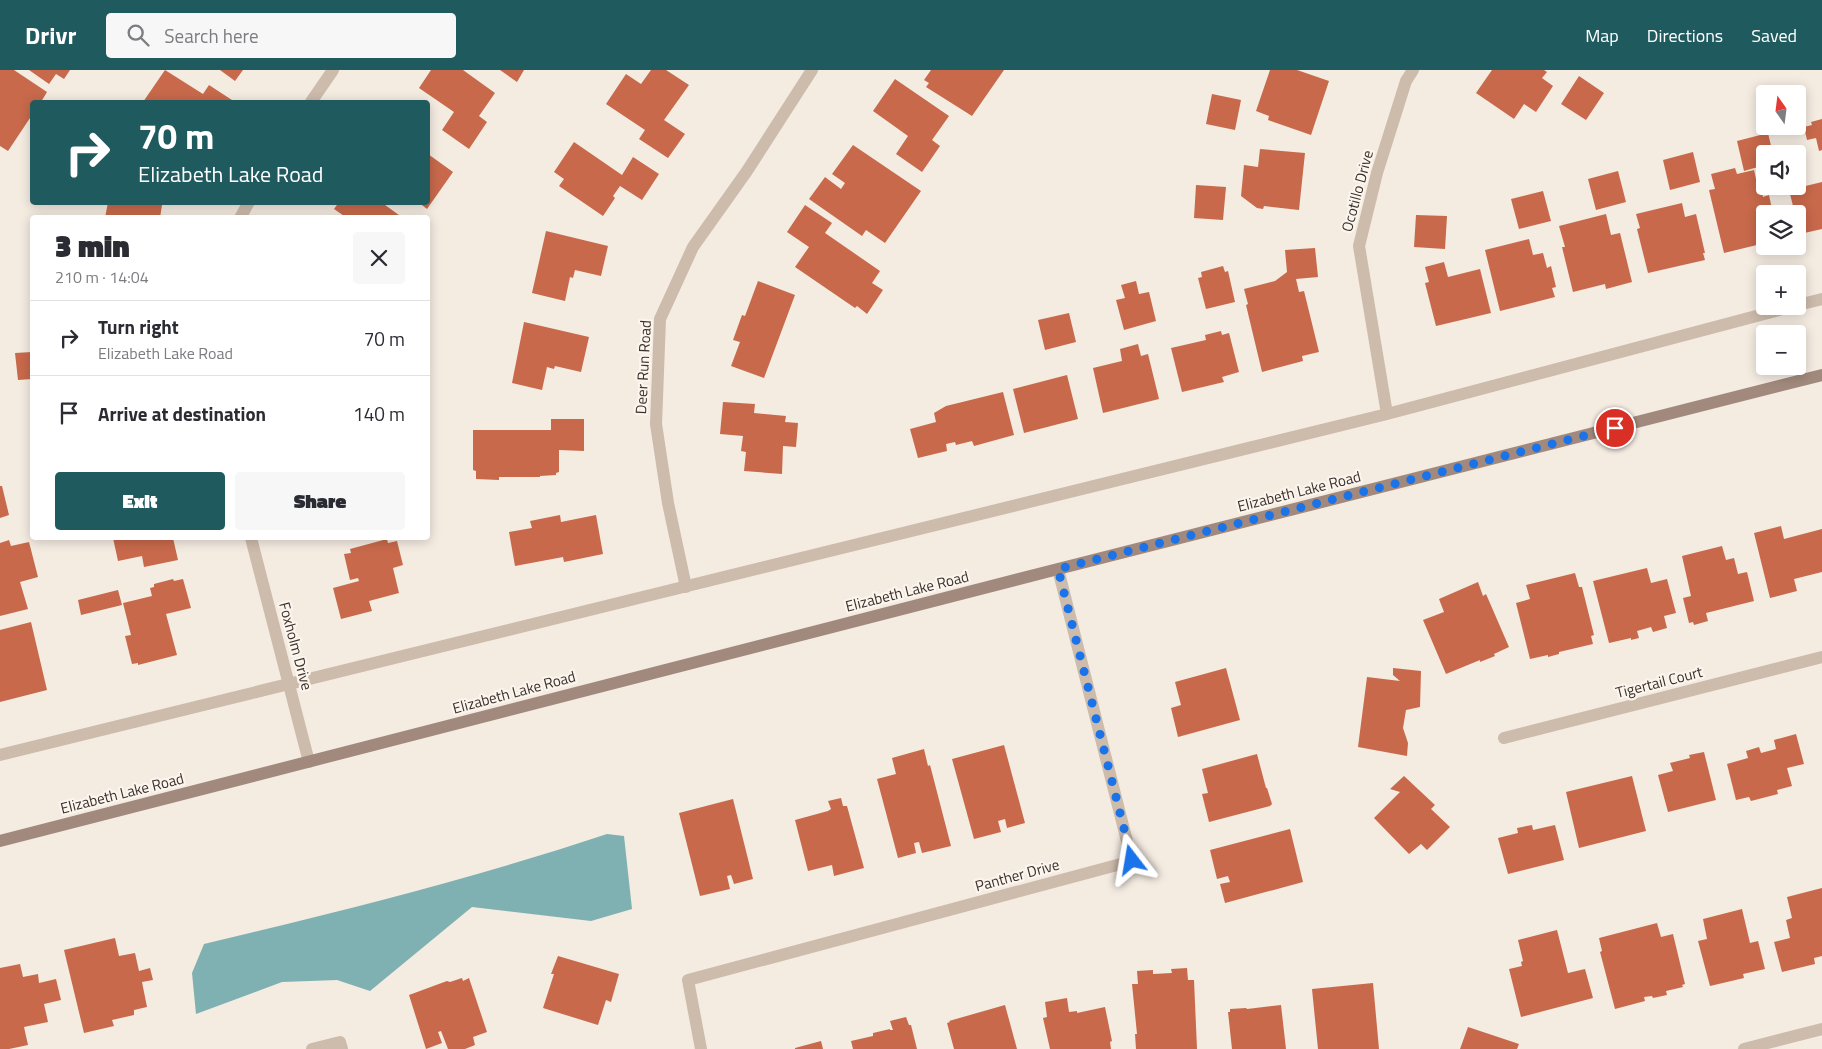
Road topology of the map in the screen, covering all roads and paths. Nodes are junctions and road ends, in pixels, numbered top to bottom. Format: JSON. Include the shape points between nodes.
{"nodes":[{"id":1,"x":333,"y":70,"type":"edge"},
{"id":2,"x":812,"y":70,"type":"edge"},
{"id":3,"x":1413,"y":70,"type":"edge"},
{"id":4,"x":312,"y":100,"type":"edge"},
{"id":5,"x":1822,"y":299,"type":"edge"},
{"id":6,"x":1806,"y":303,"type":"edge"},
{"id":7,"x":1762,"y":315,"type":"edge"},
{"id":8,"x":1822,"y":375,"type":"edge"},
{"id":9,"x":1387,"y":414,"type":"junction"},
{"id":10,"x":252,"y":540,"type":"edge"},
{"id":11,"x":1058,"y":569,"type":"junction"},
{"id":12,"x":686,"y":587,"type":"junction"},
{"id":13,"x":1822,"y":657,"type":"edge"},
{"id":14,"x":289,"y":684,"type":"junction"},
{"id":15,"x":1504,"y":738,"type":"dead end"},
{"id":16,"x":0,"y":755,"type":"edge"},
{"id":17,"x":309,"y":762,"type":"junction"},
{"id":18,"x":0,"y":842,"type":"edge"},
{"id":19,"x":1822,"y":1029,"type":"edge"},
{"id":20,"x":341,"y":1046,"type":"edge"},
{"id":21,"x":312,"y":1049,"type":"edge"},
{"id":22,"x":701,"y":1049,"type":"edge"},
{"id":23,"x":1744,"y":1049,"type":"edge"}],
"edges":[{"from":1,"to":4,"type":"street"},
{"from":2,"to":12,"type":"street","name":"Deer Run Road","via":[[693,247],[660,319],[656,424]]},
{"from":3,"to":9,"type":"street","name":"Ocotillo Drive","via":[[1406,81],[1377,173],[1359,246]]},
{"from":5,"to":6,"type":"street"},
{"from":7,"to":9,"type":"street"},
{"from":8,"to":11,"type":"main road","name":"Elizabeth Lake Road"},
{"from":9,"to":12,"type":"street"},
{"from":10,"to":14,"type":"street","name":"Foxholm Drive"},
{"from":11,"to":17,"type":"main road","name":"Elizabeth Lake Road"},
{"from":11,"to":22,"type":"street","name":"Panther Drive","via":[[1132,860],[688,980]]},
{"from":12,"to":14,"type":"street"},
{"from":13,"to":15,"type":"street","name":"Tigertail Court"},
{"from":14,"to":16,"type":"street"},
{"from":14,"to":17,"type":"street","name":"Foxholm Drive"},
{"from":17,"to":18,"type":"main road","name":"Elizabeth Lake Road"},
{"from":19,"to":23,"type":"street"},
{"from":20,"to":21,"type":"street"}]}
